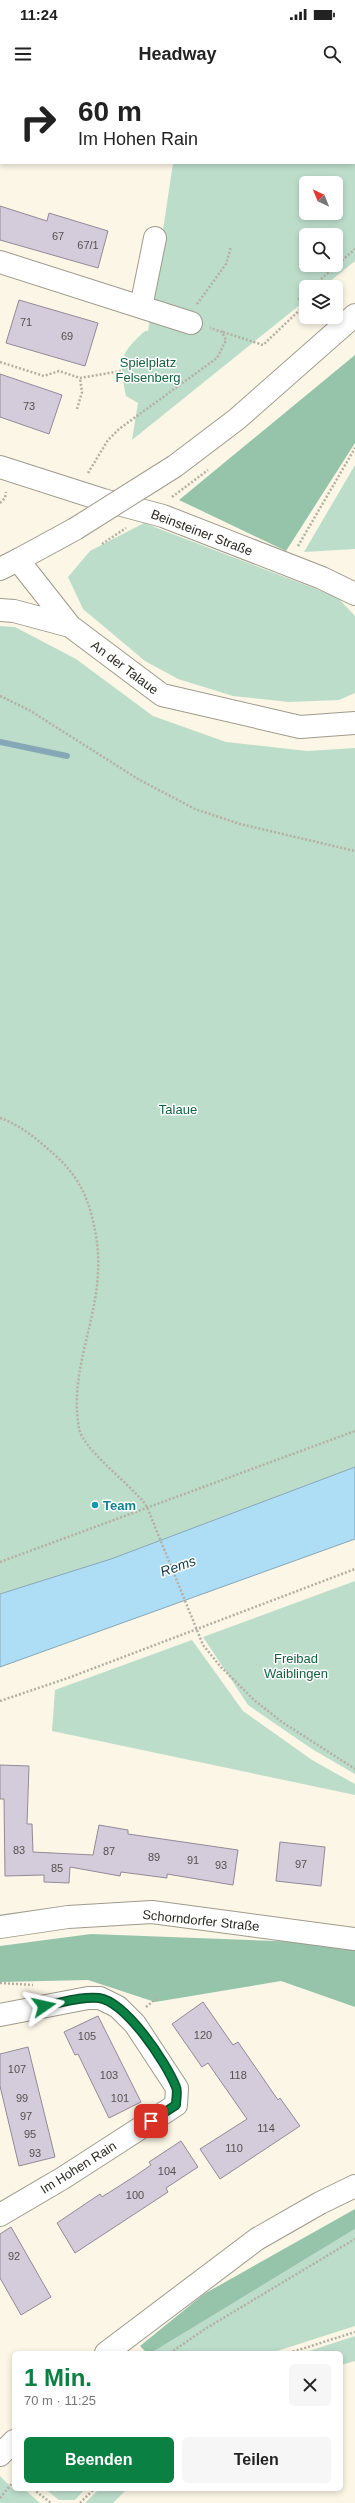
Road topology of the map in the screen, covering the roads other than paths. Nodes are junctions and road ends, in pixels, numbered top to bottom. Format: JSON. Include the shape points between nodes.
{"nodes":[{"id":1,"x":155,"y":238,"type":"dead end"},
{"id":2,"x":0,"y":262,"type":"edge"},
{"id":3,"x":141,"y":307,"type":"junction"},
{"id":4,"x":355,"y":315,"type":"edge"},
{"id":5,"x":192,"y":323,"type":"road end"},
{"id":6,"x":0,"y":467,"type":"edge"},
{"id":7,"x":9,"y":565,"type":"edge"},
{"id":8,"x":355,"y":594,"type":"edge"},
{"id":9,"x":0,"y":610,"type":"edge"},
{"id":10,"x":70,"y":626,"type":"junction"},
{"id":11,"x":355,"y":723,"type":"edge"},
{"id":12,"x":0,"y":1926,"type":"edge"},
{"id":13,"x":355,"y":1939,"type":"edge"},
{"id":14,"x":0,"y":2015,"type":"edge"},
{"id":15,"x":355,"y":2186,"type":"edge"},
{"id":16,"x":0,"y":2215,"type":"edge"},
{"id":17,"x":109,"y":2351,"type":"edge"},
{"id":18,"x":12,"y":2443,"type":"edge"},
{"id":19,"x":0,"y":2455,"type":"edge"}],
"edges":[{"from":1,"to":3,"type":"main road"},
{"from":2,"to":3,"type":"main road"},
{"from":3,"to":5,"type":"main road"},
{"from":4,"to":7,"type":"main road","bridge":true,"via":[[237,419],[175,466],[75,529]]},
{"from":6,"to":8,"type":"main road","name":"Beinsteiner Straße","via":[[103,500],[164,516]]},
{"from":7,"to":10,"type":"main road","name":"An der Talaue"},
{"from":9,"to":10,"type":"main road","via":[[14,611]]},
{"from":10,"to":11,"type":"main road","name":"An der Talaue","via":[[162,696],[300,727]]},
{"from":12,"to":13,"type":"main road","name":"Schorndorfer Straße","via":[[68,1917],[152,1912]]},
{"from":14,"to":16,"type":"main road","name":"Im Hohen Rain","via":[[88,1998],[100,1998],[118,2007],[135,2024],[177,2088],[176,2105],[63,2178]]},
{"from":15,"to":17,"type":"main road","via":[[257,2239]]},
{"from":18,"to":19,"type":"main road"}]}
